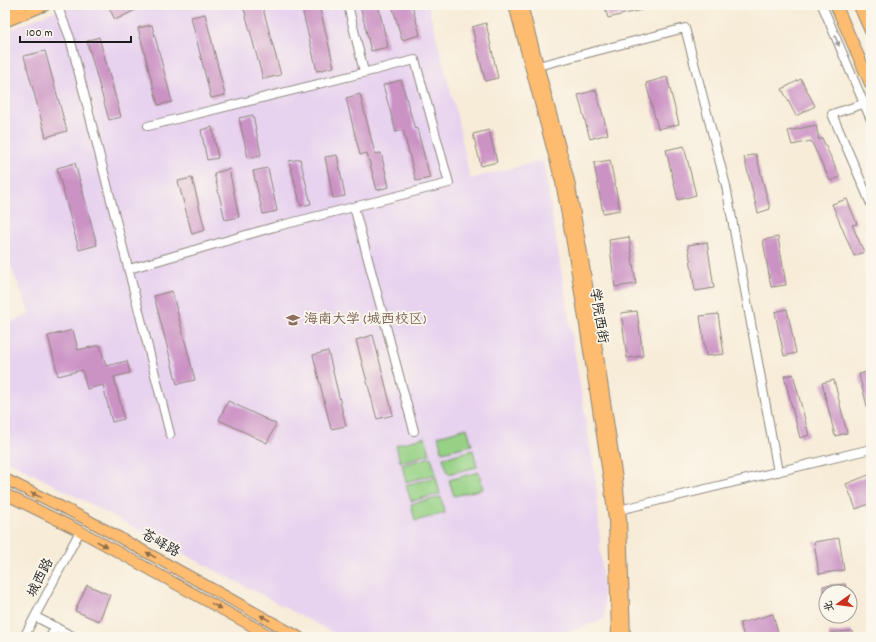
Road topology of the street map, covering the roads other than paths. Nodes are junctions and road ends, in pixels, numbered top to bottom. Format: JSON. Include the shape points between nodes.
{"nodes":[{"id":1,"x":21,"y":5,"type":"edge"},
{"id":2,"x":46,"y":5,"type":"edge"},
{"id":3,"x":57,"y":5,"type":"edge"},
{"id":4,"x":348,"y":5,"type":"edge"},
{"id":5,"x":514,"y":5,"type":"edge"},
{"id":6,"x":522,"y":5,"type":"edge"},
{"id":7,"x":822,"y":5,"type":"edge"},
{"id":8,"x":836,"y":5,"type":"edge"},
{"id":9,"x":859,"y":5,"type":"edge"},
{"id":10,"x":5,"y":12,"type":"edge"},
{"id":11,"x":5,"y":22,"type":"edge"},
{"id":12,"x":871,"y":32,"type":"edge"},
{"id":13,"x":535,"y":67,"type":"junction"},
{"id":14,"x":364,"y":72,"type":"junction"},
{"id":15,"x":871,"y":84,"type":"edge"},
{"id":16,"x":863,"y":104,"type":"junction"},
{"id":17,"x":871,"y":120,"type":"edge"},
{"id":18,"x":148,"y":126,"type":"dead end"},
{"id":19,"x":871,"y":204,"type":"edge"},
{"id":20,"x":354,"y":207,"type":"junction"},
{"id":21,"x":129,"y":269,"type":"junction"},
{"id":22,"x":414,"y":431,"type":"dead end"},
{"id":23,"x":170,"y":434,"type":"dead end"},
{"id":24,"x":871,"y":449,"type":"edge"},
{"id":25,"x":778,"y":472,"type":"junction"},
{"id":26,"x":5,"y":479,"type":"edge"},
{"id":27,"x":5,"y":494,"type":"edge"},
{"id":28,"x":616,"y":511,"type":"junction"},
{"id":29,"x":80,"y":531,"type":"junction"},
{"id":30,"x":36,"y":617,"type":"junction"},
{"id":31,"x":56,"y":627,"type":"junction"},
{"id":32,"x":24,"y":637,"type":"edge"},
{"id":33,"x":50,"y":637,"type":"edge"},
{"id":34,"x":74,"y":637,"type":"edge"},
{"id":35,"x":272,"y":637,"type":"edge"},
{"id":36,"x":299,"y":637,"type":"edge"},
{"id":37,"x":617,"y":637,"type":"edge"},
{"id":38,"x":625,"y":637,"type":"edge"}],
"edges":[{"from":1,"to":10,"type":"main road"},
{"from":2,"to":11,"type":"main road"},
{"from":3,"to":21,"type":"street","via":[[70,38]]},
{"from":4,"to":14,"type":"street"},
{"from":5,"to":13,"type":"main road","name":"学院西街"},
{"from":6,"to":13,"type":"main road","name":"学院西街"},
{"from":7,"to":16,"type":"street","one_way":true},
{"from":8,"to":15,"type":"highway"},
{"from":9,"to":12,"type":"highway"},
{"from":13,"to":25,"type":"street","via":[[685,28],[726,186]]},
{"from":13,"to":28,"type":"main road","name":"学院西街","via":[[569,181],[582,252]]},
{"from":14,"to":18,"type":"street"},
{"from":14,"to":20,"type":"street","via":[[415,60],[449,183]]},
{"from":16,"to":17,"type":"street"},
{"from":16,"to":19,"type":"street","via":[[832,114]]},
{"from":20,"to":21,"type":"street"},
{"from":20,"to":22,"type":"street"},
{"from":21,"to":23,"type":"street"},
{"from":24,"to":25,"type":"street"},
{"from":25,"to":28,"type":"street"},
{"from":36,"to":26,"type":"main road","name":"苍峄路","one_way":true,"via":[[86,519]]},
{"from":27,"to":29,"type":"main road","name":"苍峄路"},
{"from":28,"to":37,"type":"main road","name":"学院西街"},
{"from":28,"to":38,"type":"main road","name":"学院西街"},
{"from":29,"to":30,"type":"street","name":"城西路"},
{"from":29,"to":35,"type":"main road","name":"苍峄路","one_way":true},
{"from":30,"to":31,"type":"street"},
{"from":30,"to":32,"type":"street","name":"城西路"},
{"from":31,"to":33,"type":"street"},
{"from":31,"to":34,"type":"street"}]}
